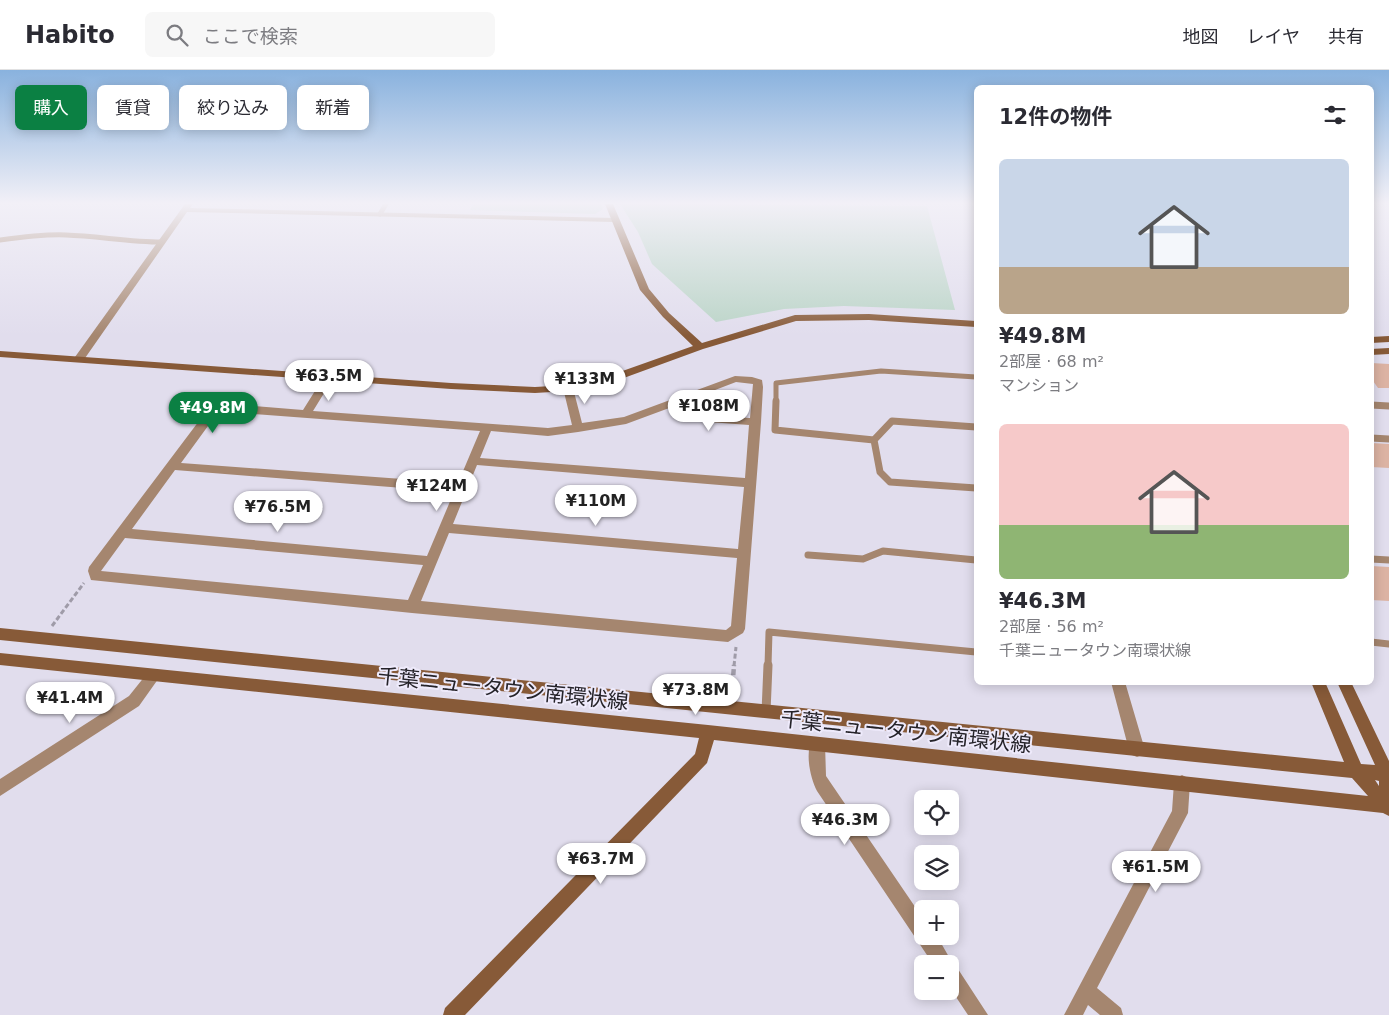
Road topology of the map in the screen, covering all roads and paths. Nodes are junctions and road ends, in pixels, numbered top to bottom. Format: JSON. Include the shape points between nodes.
{"nodes":[{"id":1,"x":158,"y":248,"type":"edge"},
{"id":2,"x":627,"y":248,"type":"edge"},
{"id":3,"x":974,"y":324,"type":"edge"},
{"id":4,"x":1389,"y":339,"type":"edge"},
{"id":5,"x":1374,"y":340,"type":"edge"},
{"id":6,"x":700,"y":347,"type":"junction"},
{"id":7,"x":1389,"y":351,"type":"edge"},
{"id":8,"x":1374,"y":352,"type":"edge"},
{"id":9,"x":0,"y":354,"type":"edge"},
{"id":10,"x":79,"y":359,"type":"junction"},
{"id":11,"x":974,"y":377,"type":"edge"},
{"id":12,"x":329,"y":378,"type":"junction"},
{"id":13,"x":568,"y":388,"type":"junction"},
{"id":14,"x":682,"y":399,"type":"junction"},
{"id":15,"x":1374,"y":405,"type":"edge"},
{"id":16,"x":1389,"y":406,"type":"edge"},
{"id":17,"x":306,"y":414,"type":"junction"},
{"id":18,"x":756,"y":422,"type":"junction"},
{"id":19,"x":974,"y":427,"type":"edge"},
{"id":20,"x":487,"y":428,"type":"junction"},
{"id":21,"x":578,"y":428,"type":"junction"},
{"id":22,"x":1374,"y":438,"type":"edge"},
{"id":23,"x":1389,"y":439,"type":"edge"},
{"id":24,"x":874,"y":440,"type":"junction"},
{"id":25,"x":473,"y":461,"type":"junction"},
{"id":26,"x":172,"y":466,"type":"junction"},
{"id":27,"x":750,"y":483,"type":"junction"},
{"id":28,"x":462,"y":488,"type":"junction"},
{"id":29,"x":974,"y":488,"type":"edge"},
{"id":30,"x":445,"y":528,"type":"junction"},
{"id":31,"x":122,"y":533,"type":"junction"},
{"id":32,"x":744,"y":554,"type":"junction"},
{"id":33,"x":808,"y":555,"type":"dead end"},
{"id":34,"x":1374,"y":559,"type":"edge"},
{"id":35,"x":974,"y":560,"type":"edge"},
{"id":36,"x":1389,"y":560,"type":"edge"},
{"id":37,"x":431,"y":561,"type":"junction"},
{"id":38,"x":94,"y":571,"type":"junction"},
{"id":39,"x":412,"y":607,"type":"junction"},
{"id":40,"x":738,"y":629,"type":"junction"},
{"id":41,"x":0,"y":634,"type":"edge"},
{"id":42,"x":42,"y":638,"type":"junction"},
{"id":43,"x":1374,"y":642,"type":"edge"},
{"id":44,"x":1389,"y":644,"type":"edge"},
{"id":45,"x":974,"y":652,"type":"edge"},
{"id":46,"x":0,"y":659,"type":"edge"},
{"id":47,"x":154,"y":675,"type":"junction"},
{"id":48,"x":1119,"y":685,"type":"edge"},
{"id":49,"x":1319,"y":685,"type":"edge"},
{"id":50,"x":1345,"y":685,"type":"edge"},
{"id":51,"x":730,"y":709,"type":"junction"},
{"id":52,"x":766,"y":712,"type":"junction"},
{"id":53,"x":708,"y":732,"type":"junction"},
{"id":54,"x":817,"y":744,"type":"junction"},
{"id":55,"x":1137,"y":750,"type":"junction"},
{"id":56,"x":1356,"y":771,"type":"junction"},
{"id":57,"x":1388,"y":774,"type":"edge"},
{"id":58,"x":1182,"y":783,"type":"junction"},
{"id":59,"x":0,"y":788,"type":"edge"},
{"id":60,"x":1389,"y":807,"type":"edge"},
{"id":61,"x":914,"y":920,"type":"edge"},
{"id":62,"x":959,"y":985,"type":"edge"},
{"id":63,"x":1086,"y":991,"type":"junction"},
{"id":64,"x":452,"y":1015,"type":"edge"},
{"id":65,"x":979,"y":1015,"type":"edge"},
{"id":66,"x":1073,"y":1015,"type":"edge"},
{"id":67,"x":1114,"y":1015,"type":"edge"}],
"edges":[{"from":1,"to":10,"type":"street"},
{"from":2,"to":6,"type":"main road","via":[[645,290]]},
{"from":3,"to":6,"type":"main road","via":[[860,317],[795,318]]},
{"from":4,"to":5,"type":"main road"},
{"from":6,"to":13,"type":"main road","via":[[618,377]]},
{"from":7,"to":8,"type":"main road"},
{"from":9,"to":10,"type":"main road"},
{"from":10,"to":12,"type":"main road"},
{"from":11,"to":24,"type":"lane","via":[[881,371],[776,383],[775,430]]},
{"from":12,"to":13,"type":"main road","via":[[494,389]]},
{"from":12,"to":17,"type":"street"},
{"from":13,"to":21,"type":"street"},
{"from":14,"to":18,"type":"street","via":[[699,418]]},
{"from":14,"to":18,"type":"street","via":[[734,379],[752,380],[758,382]]},
{"from":14,"to":21,"type":"street","via":[[626,420]]},
{"from":15,"to":16,"type":"lane"},
{"from":17,"to":20,"type":"street"},
{"from":17,"to":26,"type":"street","via":[[228,408],[212,412]]},
{"from":18,"to":27,"type":"street"},
{"from":19,"to":24,"type":"lane","via":[[892,421]]},
{"from":20,"to":21,"type":"street","via":[[548,432]]},
{"from":20,"to":25,"type":"street"},
{"from":22,"to":23,"type":"lane"},
{"from":24,"to":29,"type":"lane","via":[[880,472],[890,482]]},
{"from":25,"to":27,"type":"street"},
{"from":25,"to":28,"type":"street"},
{"from":26,"to":28,"type":"street"},
{"from":26,"to":31,"type":"street"},
{"from":27,"to":32,"type":"street"},
{"from":28,"to":30,"type":"street"},
{"from":30,"to":32,"type":"street"},
{"from":30,"to":37,"type":"street"},
{"from":31,"to":37,"type":"street"},
{"from":31,"to":38,"type":"street"},
{"from":32,"to":40,"type":"street"},
{"from":33,"to":35,"type":"lane","via":[[862,559],[883,551]]},
{"from":34,"to":36,"type":"lane"},
{"from":37,"to":39,"type":"street"},
{"from":38,"to":39,"type":"street","via":[[96,576]]},
{"from":38,"to":42,"type":"path"},
{"from":39,"to":40,"type":"street","via":[[728,636]]},
{"from":40,"to":51,"type":"path"},
{"from":41,"to":42,"type":"main road","name":"千葉ニュータウン南環状線"},
{"from":42,"to":51,"type":"main road","name":"千葉ニュータウン南環状線"},
{"from":43,"to":44,"type":"lane"},
{"from":45,"to":52,"type":"lane","via":[[769,632]]},
{"from":46,"to":47,"type":"main road","name":"千葉ニュータウン南環状線"},
{"from":47,"to":53,"type":"main road","name":"千葉ニュータウン南環状線"},
{"from":47,"to":59,"type":"street","via":[[134,701]]},
{"from":48,"to":55,"type":"street"},
{"from":49,"to":56,"type":"main road"},
{"from":50,"to":57,"type":"main road"},
{"from":51,"to":52,"type":"main road","name":"千葉ニュータウン南環状線"},
{"from":52,"to":55,"type":"main road","name":"千葉ニュータウン南環状線"},
{"from":53,"to":54,"type":"main road","name":"千葉ニュータウン南環状線"},
{"from":53,"to":64,"type":"main road","via":[[702,758]]},
{"from":54,"to":58,"type":"main road","name":"千葉ニュータウン南環状線"},
{"from":54,"to":61,"type":"street","via":[[818,777]]},
{"from":55,"to":56,"type":"main road","name":"千葉ニュータウン南環状線"},
{"from":56,"to":57,"type":"main road","name":"千葉ニュータウン南環状線"},
{"from":56,"to":60,"type":"main road"},
{"from":57,"to":60,"type":"main road"},
{"from":58,"to":60,"type":"main road","name":"千葉ニュータウン南環状線"},
{"from":58,"to":63,"type":"street","via":[[1180,813]]},
{"from":62,"to":65,"type":"street"},
{"from":63,"to":66,"type":"street"},
{"from":63,"to":67,"type":"street"}]}
